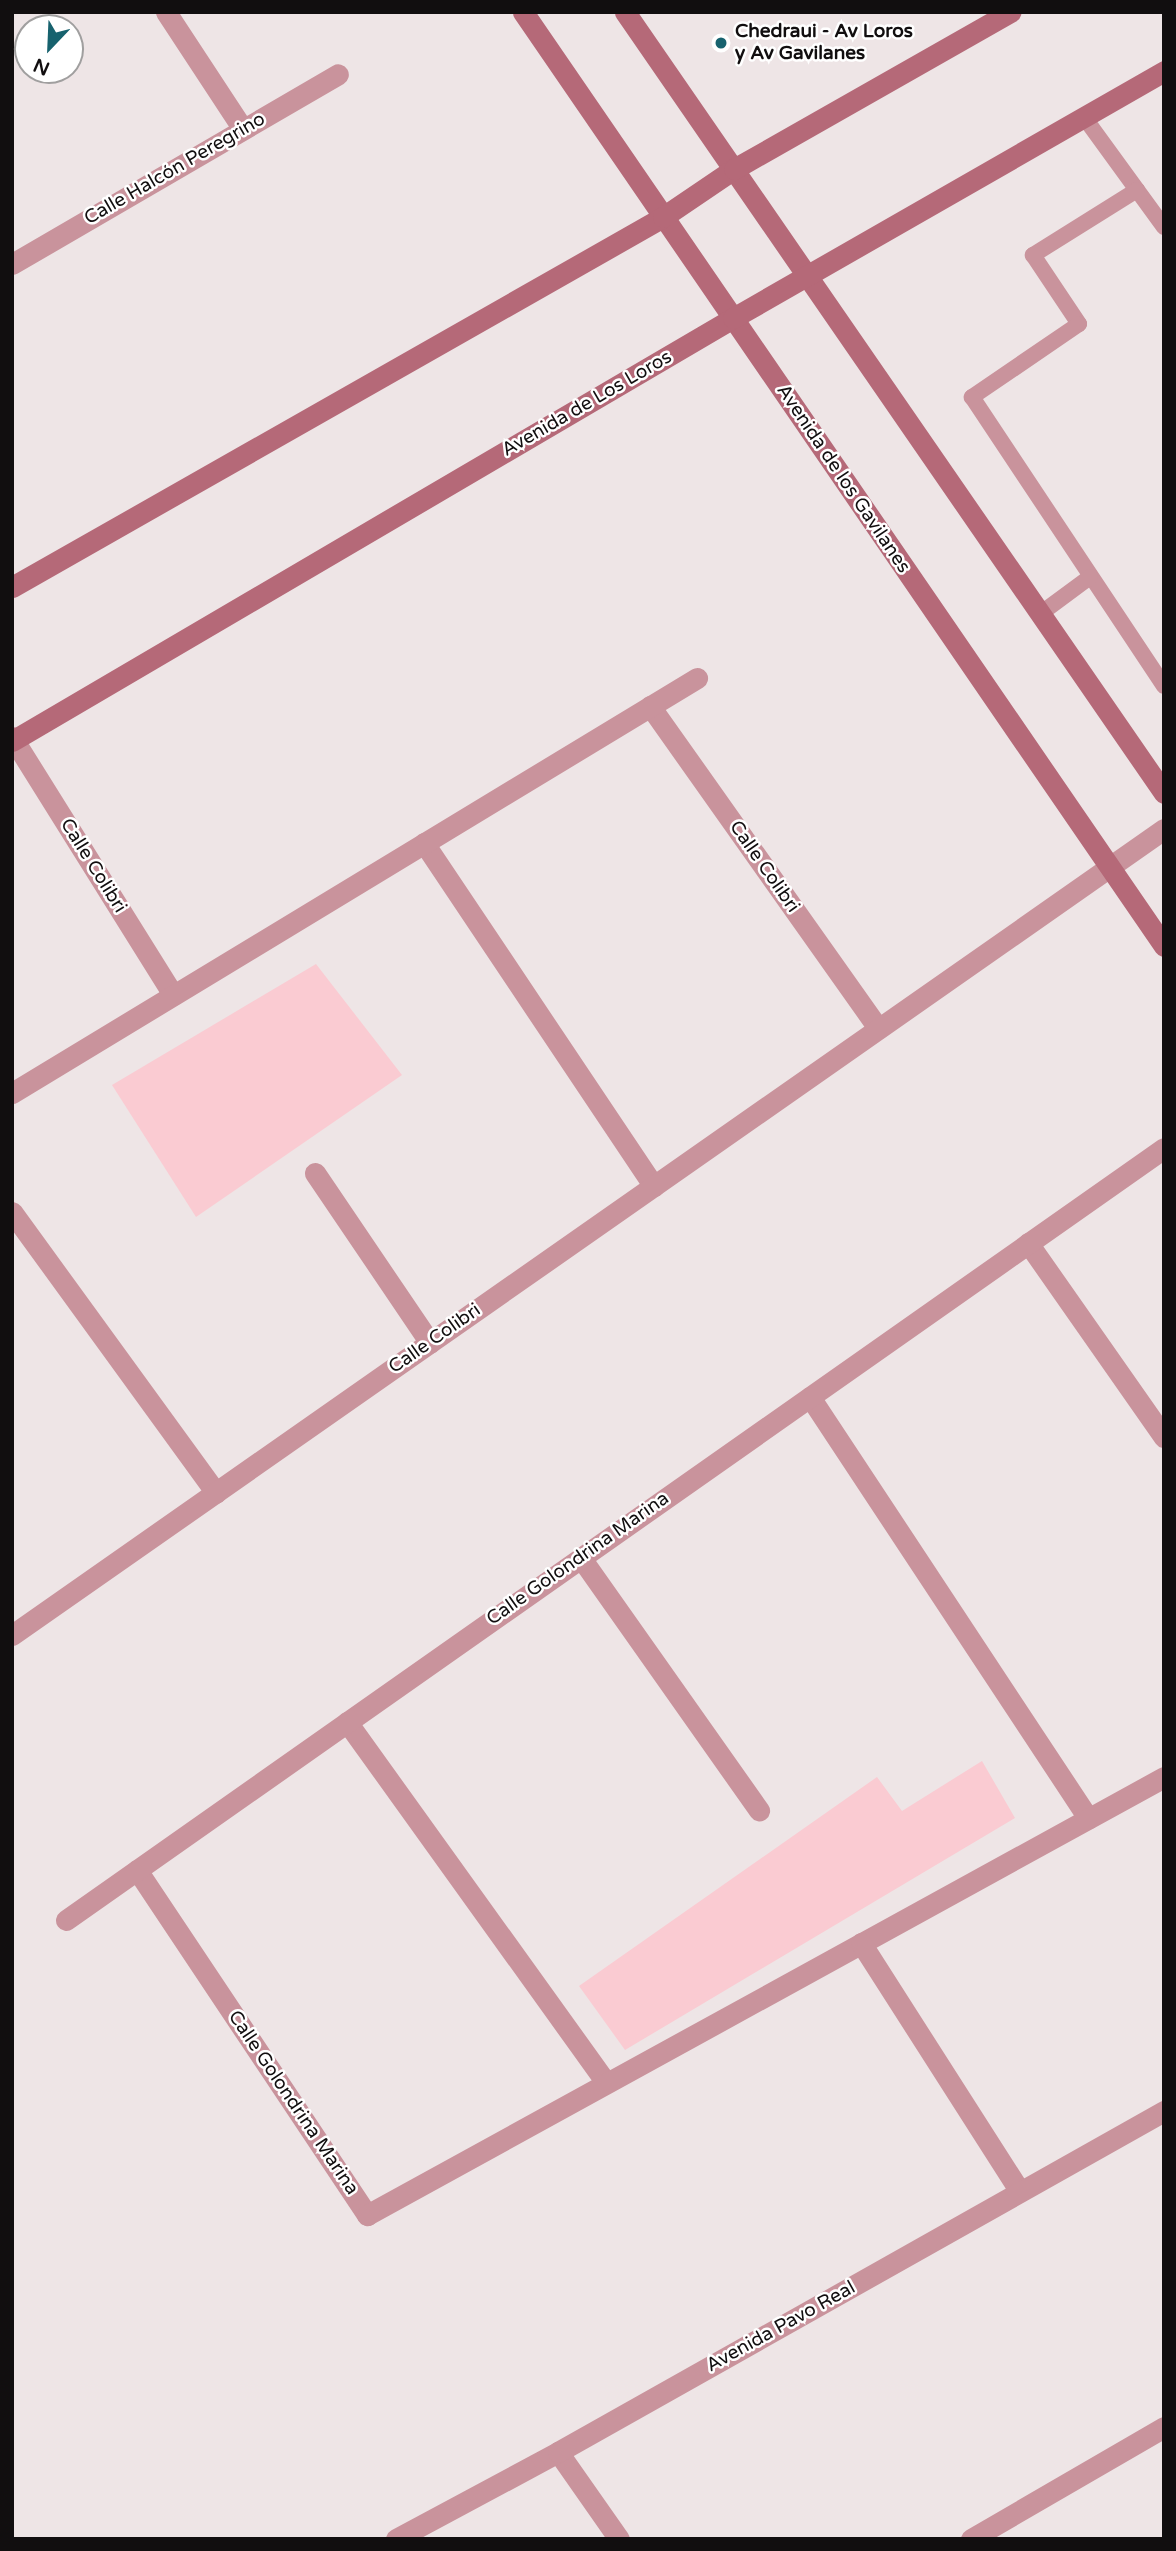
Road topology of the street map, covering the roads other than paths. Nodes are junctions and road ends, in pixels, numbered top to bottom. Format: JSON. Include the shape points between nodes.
{"nodes":[{"id":1,"x":166,"y":12,"type":"edge"},
{"id":2,"x":523,"y":12,"type":"edge"},
{"id":3,"x":625,"y":12,"type":"edge"},
{"id":4,"x":1010,"y":12,"type":"edge"},
{"id":5,"x":1164,"y":71,"type":"edge"},
{"id":6,"x":338,"y":74,"type":"dead end"},
{"id":7,"x":1084,"y":117,"type":"junction"},
{"id":8,"x":243,"y":129,"type":"junction"},
{"id":9,"x":734,"y":169,"type":"junction"},
{"id":10,"x":1136,"y":190,"type":"junction"},
{"id":11,"x":663,"y":217,"type":"junction"},
{"id":12,"x":1164,"y":227,"type":"edge"},
{"id":13,"x":12,"y":264,"type":"edge"},
{"id":14,"x":807,"y":276,"type":"junction"},
{"id":15,"x":733,"y":318,"type":"junction"},
{"id":16,"x":1090,"y":577,"type":"junction"},
{"id":17,"x":12,"y":587,"type":"edge"},
{"id":18,"x":1040,"y":614,"type":"junction"},
{"id":19,"x":697,"y":678,"type":"dead end"},
{"id":20,"x":1164,"y":686,"type":"edge"},
{"id":21,"x":650,"y":706,"type":"junction"},
{"id":22,"x":13,"y":739,"type":"edge"},
{"id":23,"x":1164,"y":793,"type":"edge"},
{"id":24,"x":1164,"y":829,"type":"edge"},
{"id":25,"x":424,"y":843,"type":"junction"},
{"id":26,"x":1110,"y":867,"type":"junction"},
{"id":27,"x":1164,"y":946,"type":"edge"},
{"id":28,"x":173,"y":995,"type":"junction"},
{"id":29,"x":878,"y":1028,"type":"junction"},
{"id":30,"x":12,"y":1093,"type":"edge"},
{"id":31,"x":1164,"y":1148,"type":"edge"},
{"id":32,"x":315,"y":1173,"type":"dead end"},
{"id":33,"x":654,"y":1186,"type":"junction"},
{"id":34,"x":12,"y":1212,"type":"edge"},
{"id":35,"x":1028,"y":1242,"type":"junction"},
{"id":36,"x":430,"y":1343,"type":"junction"},
{"id":37,"x":810,"y":1397,"type":"junction"},
{"id":38,"x":1164,"y":1437,"type":"edge"},
{"id":39,"x":216,"y":1493,"type":"junction"},
{"id":40,"x":581,"y":1558,"type":"junction"},
{"id":41,"x":12,"y":1635,"type":"edge"},
{"id":42,"x":347,"y":1722,"type":"junction"},
{"id":43,"x":1164,"y":1777,"type":"edge"},
{"id":44,"x":759,"y":1810,"type":"dead end"},
{"id":45,"x":1088,"y":1818,"type":"junction"},
{"id":46,"x":137,"y":1870,"type":"junction"},
{"id":47,"x":66,"y":1920,"type":"dead end"},
{"id":48,"x":861,"y":1943,"type":"junction"},
{"id":49,"x":606,"y":2083,"type":"junction"},
{"id":50,"x":1164,"y":2111,"type":"edge"},
{"id":51,"x":1020,"y":2192,"type":"junction"},
{"id":52,"x":1164,"y":2427,"type":"edge"},
{"id":53,"x":558,"y":2452,"type":"junction"},
{"id":54,"x":404,"y":2537,"type":"edge"},
{"id":55,"x":619,"y":2539,"type":"edge"},
{"id":56,"x":971,"y":2539,"type":"edge"}],
"edges":[{"from":1,"to":8,"type":"street"},
{"from":2,"to":11,"type":"main road","name":"Avenida de los Gavilanes"},
{"from":3,"to":9,"type":"main road"},
{"from":4,"to":9,"type":"main road"},
{"from":5,"to":7,"type":"main road","name":"Avenida de Los Loros"},
{"from":6,"to":8,"type":"street","name":"Calle Halcón Peregrino"},
{"from":7,"to":10,"type":"lane"},
{"from":7,"to":14,"type":"main road","name":"Avenida de Los Loros"},
{"from":8,"to":13,"type":"street","name":"Calle Halcón Peregrino"},
{"from":9,"to":11,"type":"main road"},
{"from":9,"to":14,"type":"main road"},
{"from":10,"to":12,"type":"lane"},
{"from":10,"to":16,"type":"lane","via":[[1033,255],[1079,324],[972,397]]},
{"from":11,"to":15,"type":"main road","name":"Avenida de los Gavilanes"},
{"from":11,"to":17,"type":"main road"},
{"from":14,"to":15,"type":"main road","name":"Avenida de Los Loros"},
{"from":14,"to":18,"type":"main road"},
{"from":15,"to":22,"type":"main road","name":"Avenida de Los Loros"},
{"from":15,"to":26,"type":"main road","name":"Avenida de los Gavilanes"},
{"from":16,"to":18,"type":"lane"},
{"from":16,"to":20,"type":"lane"},
{"from":18,"to":23,"type":"main road"},
{"from":19,"to":21,"type":"street"},
{"from":21,"to":25,"type":"street"},
{"from":21,"to":29,"type":"street","name":"Calle Colibri"},
{"from":22,"to":28,"type":"street","name":"Calle Colibri"},
{"from":24,"to":26,"type":"street","name":"Calle Colibri"},
{"from":25,"to":28,"type":"street"},
{"from":25,"to":33,"type":"street"},
{"from":26,"to":27,"type":"main road","name":"Avenida de los Gavilanes"},
{"from":26,"to":29,"type":"street","name":"Calle Colibri"},
{"from":28,"to":30,"type":"street"},
{"from":29,"to":33,"type":"street","name":"Calle Colibri"},
{"from":31,"to":35,"type":"street","name":"Calle Golondrina Marina"},
{"from":32,"to":36,"type":"street"},
{"from":33,"to":36,"type":"street","name":"Calle Colibri"},
{"from":34,"to":39,"type":"street"},
{"from":35,"to":37,"type":"street","name":"Calle Golondrina Marina"},
{"from":35,"to":38,"type":"street"},
{"from":36,"to":39,"type":"street","name":"Calle Colibri"},
{"from":37,"to":40,"type":"street","name":"Calle Golondrina Marina"},
{"from":37,"to":45,"type":"street"},
{"from":39,"to":41,"type":"street","name":"Calle Colibri"},
{"from":40,"to":42,"type":"street","name":"Calle Golondrina Marina"},
{"from":40,"to":44,"type":"street"},
{"from":42,"to":46,"type":"street","name":"Calle Golondrina Marina"},
{"from":42,"to":49,"type":"street"},
{"from":43,"to":45,"type":"street","name":"Calle Golondrina Marina"},
{"from":45,"to":48,"type":"street","name":"Calle Golondrina Marina"},
{"from":46,"to":47,"type":"street","name":"Calle Golondrina Marina"},
{"from":46,"to":49,"type":"street","name":"Calle Golondrina Marina","via":[[367,2215]]},
{"from":48,"to":49,"type":"street","name":"Calle Golondrina Marina"},
{"from":48,"to":51,"type":"street"},
{"from":50,"to":51,"type":"street","name":"Avenida Pavo Real"},
{"from":51,"to":53,"type":"street","name":"Avenida Pavo Real"},
{"from":52,"to":56,"type":"street"},
{"from":53,"to":54,"type":"street","name":"Avenida Pavo Real"},
{"from":53,"to":55,"type":"street"}]}
